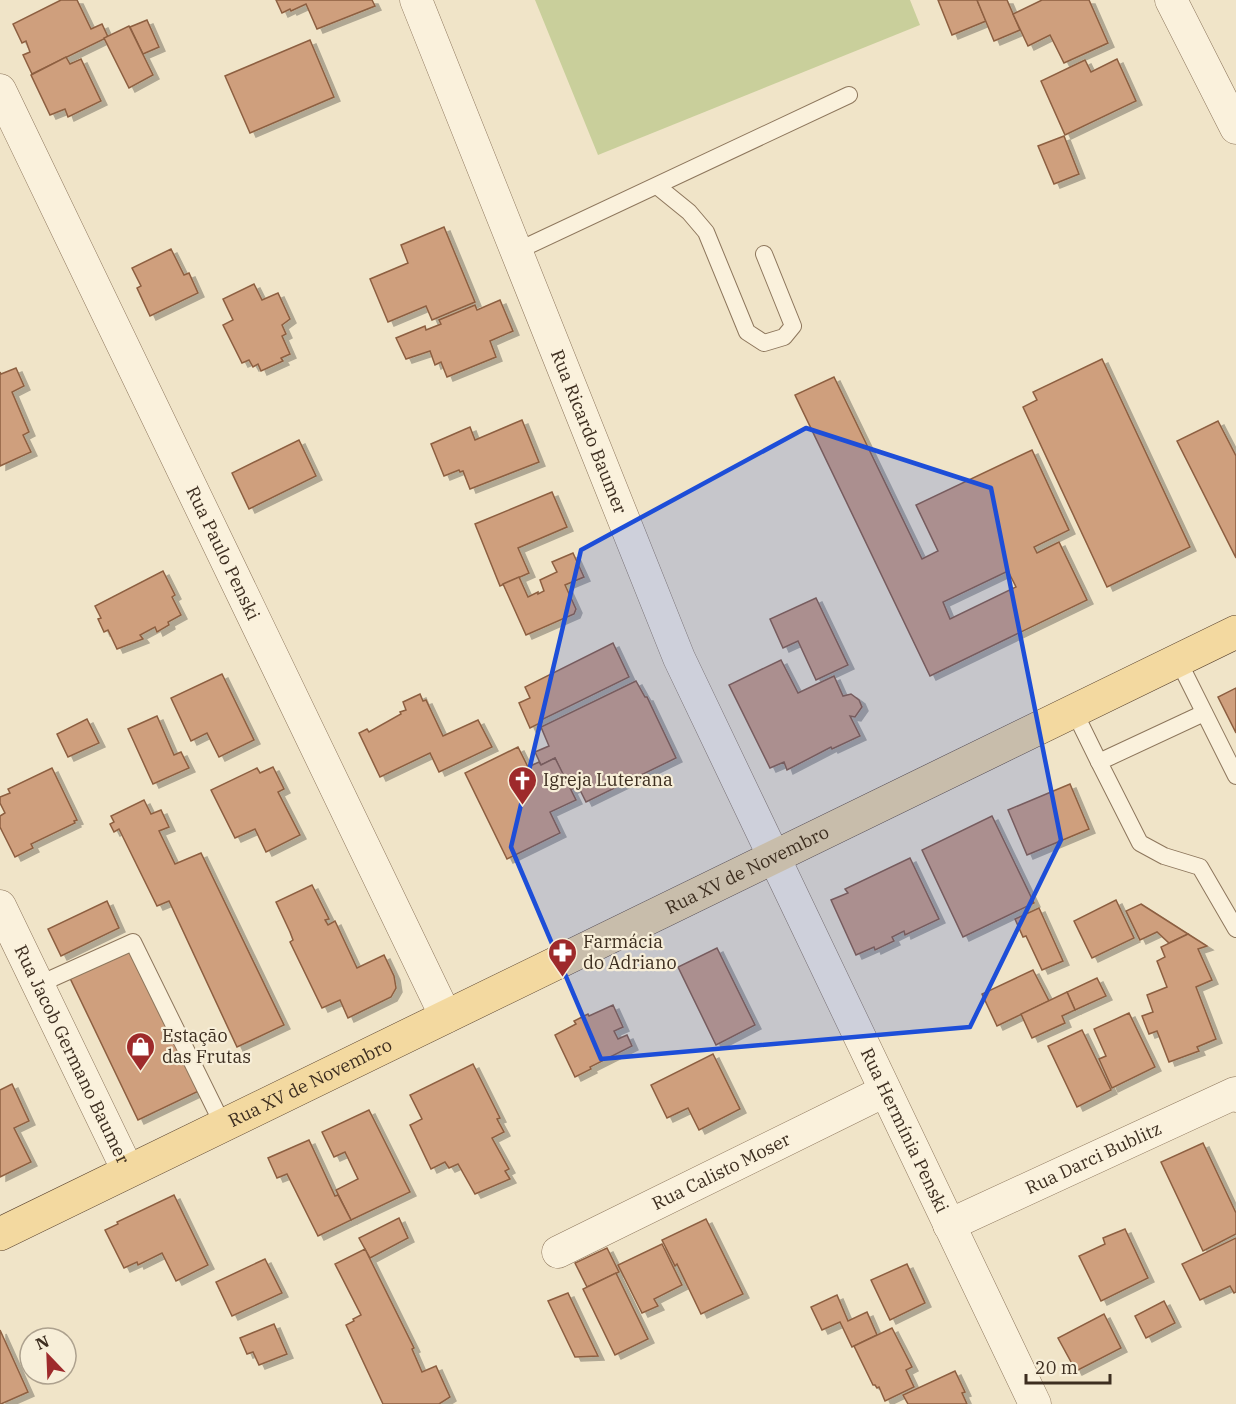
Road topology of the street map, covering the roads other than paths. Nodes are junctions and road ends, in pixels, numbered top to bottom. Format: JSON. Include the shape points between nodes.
{"nodes":[{"id":1,"x":416,"y":0,"type":"edge"},
{"id":2,"x":1171,"y":0,"type":"edge"},
{"id":3,"x":0,"y":90,"type":"edge"},
{"id":4,"x":849,"y":95,"type":"dead end"},
{"id":5,"x":1236,"y":128,"type":"edge"},
{"id":6,"x":657,"y":186,"type":"junction"},
{"id":7,"x":517,"y":251,"type":"junction"},
{"id":8,"x":764,"y":254,"type":"dead end"},
{"id":9,"x":1236,"y":632,"type":"edge"},
{"id":10,"x":1178,"y":660,"type":"junction"},
{"id":11,"x":1074,"y":711,"type":"junction"},
{"id":12,"x":1204,"y":713,"type":"junction"},
{"id":13,"x":1099,"y":762,"type":"junction"},
{"id":14,"x":1236,"y":776,"type":"edge"},
{"id":15,"x":773,"y":857,"type":"junction"},
{"id":16,"x":0,"y":906,"type":"edge"},
{"id":17,"x":1236,"y":929,"type":"edge"},
{"id":18,"x":40,"y":989,"type":"junction"},
{"id":19,"x":446,"y":1017,"type":"junction"},
{"id":20,"x":885,"y":1091,"type":"junction"},
{"id":21,"x":1236,"y":1092,"type":"edge"},
{"id":22,"x":224,"y":1125,"type":"junction"},
{"id":23,"x":128,"y":1171,"type":"junction"},
{"id":24,"x":949,"y":1225,"type":"junction"},
{"id":25,"x":0,"y":1234,"type":"edge"},
{"id":26,"x":558,"y":1252,"type":"dead end"},
{"id":27,"x":1035,"y":1404,"type":"edge"}],
"edges":[{"from":1,"to":7,"type":"street","name":"Rua Ricardo Baumer"},
{"from":2,"to":5,"type":"street"},
{"from":3,"to":19,"type":"street","name":"Rua Paulo Penski"},
{"from":4,"to":6,"type":"lane"},
{"from":6,"to":7,"type":"lane"},
{"from":6,"to":8,"type":"lane","via":[[706,232],[747,332],[764,343],[784,337],[793,326]]},
{"from":7,"to":15,"type":"street","name":"Rua Ricardo Baumer","via":[[679,658]]},
{"from":9,"to":10,"type":"main road","name":"Rua XV de Novembro"},
{"from":10,"to":11,"type":"main road","name":"Rua XV de Novembro"},
{"from":10,"to":12,"type":"lane"},
{"from":11,"to":13,"type":"lane"},
{"from":11,"to":15,"type":"main road","name":"Rua XV de Novembro"},
{"from":12,"to":13,"type":"lane"},
{"from":12,"to":14,"type":"lane"},
{"from":13,"to":17,"type":"lane","via":[[1140,843],[1164,856],[1200,867]]},
{"from":15,"to":19,"type":"main road","name":"Rua XV de Novembro"},
{"from":15,"to":20,"type":"street","name":"Rua Hermínia Penski"},
{"from":16,"to":18,"type":"street","name":"Rua Jacob Germano Baumer"},
{"from":18,"to":22,"type":"lane","via":[[53,978],[134,942]]},
{"from":18,"to":23,"type":"street","name":"Rua Jacob Germano Baumer"},
{"from":19,"to":22,"type":"main road","name":"Rua XV de Novembro"},
{"from":20,"to":24,"type":"street","name":"Rua Hermínia Penski"},
{"from":20,"to":26,"type":"street","name":"Rua Calisto Moser"},
{"from":21,"to":24,"type":"street","name":"Rua Darci Bublitz"},
{"from":22,"to":23,"type":"main road","name":"Rua XV de Novembro"},
{"from":23,"to":25,"type":"main road","name":"Rua XV de Novembro"},
{"from":24,"to":27,"type":"street","name":"Rua Hermínia Penski"}]}
